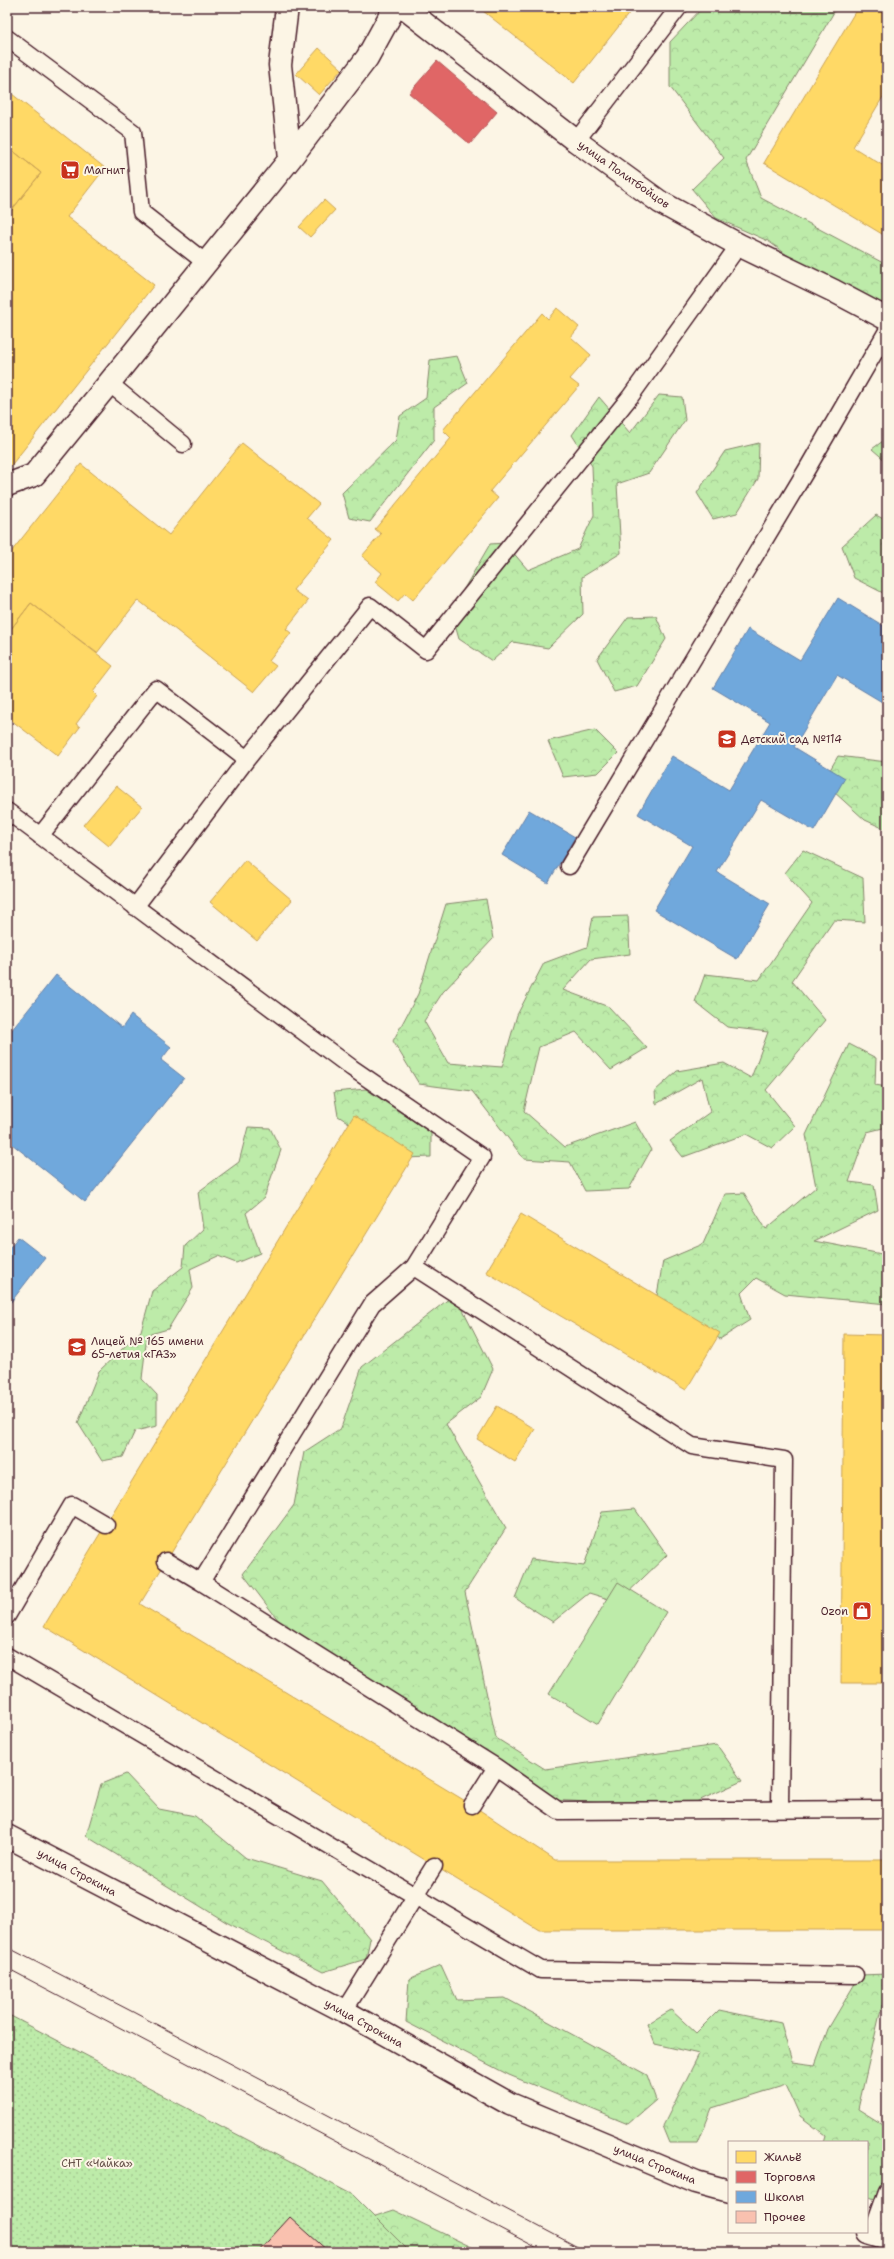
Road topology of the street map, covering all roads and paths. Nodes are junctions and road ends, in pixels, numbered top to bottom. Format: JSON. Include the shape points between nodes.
{"nodes":[{"id":1,"x":287,"y":7,"type":"edge"},
{"id":2,"x":395,"y":7,"type":"edge"},
{"id":3,"x":403,"y":7,"type":"edge"},
{"id":4,"x":679,"y":7,"type":"edge"},
{"id":5,"x":7,"y":38,"type":"edge"},
{"id":6,"x":576,"y":141,"type":"junction"},
{"id":7,"x":290,"y":159,"type":"junction"},
{"id":8,"x":739,"y":245,"type":"junction"},
{"id":9,"x":206,"y":263,"type":"junction"},
{"id":10,"x":887,"y":319,"type":"edge"},
{"id":11,"x":887,"y":331,"type":"edge"},
{"id":12,"x":109,"y":382,"type":"junction"},
{"id":13,"x":183,"y":444,"type":"dead end"},
{"id":14,"x":7,"y":485,"type":"edge"},
{"id":15,"x":247,"y":759,"type":"junction"},
{"id":16,"x":7,"y":811,"type":"edge"},
{"id":17,"x":40,"y":836,"type":"junction"},
{"id":18,"x":569,"y":866,"type":"dead end"},
{"id":19,"x":135,"y":908,"type":"junction"},
{"id":20,"x":414,"y":1267,"type":"junction"},
{"id":21,"x":106,"y":1525,"type":"dead end"},
{"id":22,"x":166,"y":1561,"type":"dead end"},
{"id":23,"x":201,"y":1582,"type":"junction"},
{"id":24,"x":7,"y":1616,"type":"edge"},
{"id":25,"x":7,"y":1656,"type":"edge"},
{"id":26,"x":496,"y":1767,"type":"junction"},
{"id":27,"x":472,"y":1805,"type":"dead end"},
{"id":28,"x":780,"y":1809,"type":"junction"},
{"id":29,"x":887,"y":1809,"type":"edge"},
{"id":30,"x":7,"y":1836,"type":"edge"},
{"id":31,"x":434,"y":1866,"type":"dead end"},
{"id":32,"x":415,"y":1896,"type":"junction"},
{"id":33,"x":855,"y":1976,"type":"dead end"},
{"id":34,"x":344,"y":2011,"type":"junction"},
{"id":35,"x":728,"y":2191,"type":"edge"},
{"id":36,"x":887,"y":2191,"type":"edge"},
{"id":37,"x":875,"y":2234,"type":"edge"}],
"edges":[{"from":1,"to":7,"type":"street","via":[[280,65]]},
{"from":2,"to":7,"type":"street","via":[[367,58]]},
{"from":3,"to":6,"type":"street","name":"улица Политбойцов"},
{"from":4,"to":6,"type":"lane"},
{"from":5,"to":9,"type":"lane","via":[[133,132],[141,212]]},
{"from":6,"to":8,"type":"street","name":"улица Политбойцов","via":[[660,202]]},
{"from":7,"to":9,"type":"street"},
{"from":8,"to":10,"type":"street","name":"улица Политбойцов","via":[[834,290]]},
{"from":8,"to":15,"type":"lane","via":[[630,397],[426,650],[370,606]]},
{"from":9,"to":12,"type":"street"},
{"from":11,"to":18,"type":"lane"},
{"from":12,"to":13,"type":"lane"},
{"from":12,"to":14,"type":"street","via":[[34,476]]},
{"from":15,"to":17,"type":"lane","via":[[156,689]]},
{"from":15,"to":19,"type":"lane"},
{"from":16,"to":17,"type":"lane"},
{"from":17,"to":19,"type":"lane"},
{"from":19,"to":20,"type":"lane","via":[[352,1068],[482,1157]]},
{"from":20,"to":23,"type":"lane","via":[[372,1304]]},
{"from":20,"to":28,"type":"lane","via":[[692,1446],[784,1460]]},
{"from":21,"to":24,"type":"lane","via":[[72,1505]]},
{"from":22,"to":23,"type":"lane"},
{"from":23,"to":26,"type":"lane"},
{"from":25,"to":32,"type":"lane"},
{"from":26,"to":27,"type":"lane"},
{"from":26,"to":28,"type":"lane","via":[[559,1811]]},
{"from":28,"to":29,"type":"lane"},
{"from":30,"to":34,"type":"street","name":"улица Строкина"},
{"from":31,"to":32,"type":"lane"},
{"from":32,"to":33,"type":"lane","via":[[541,1970]]},
{"from":32,"to":34,"type":"lane"},
{"from":34,"to":35,"type":"street","name":"улица Строкина","via":[[510,2104],[696,2182]]},
{"from":36,"to":37,"type":"lane"}]}
